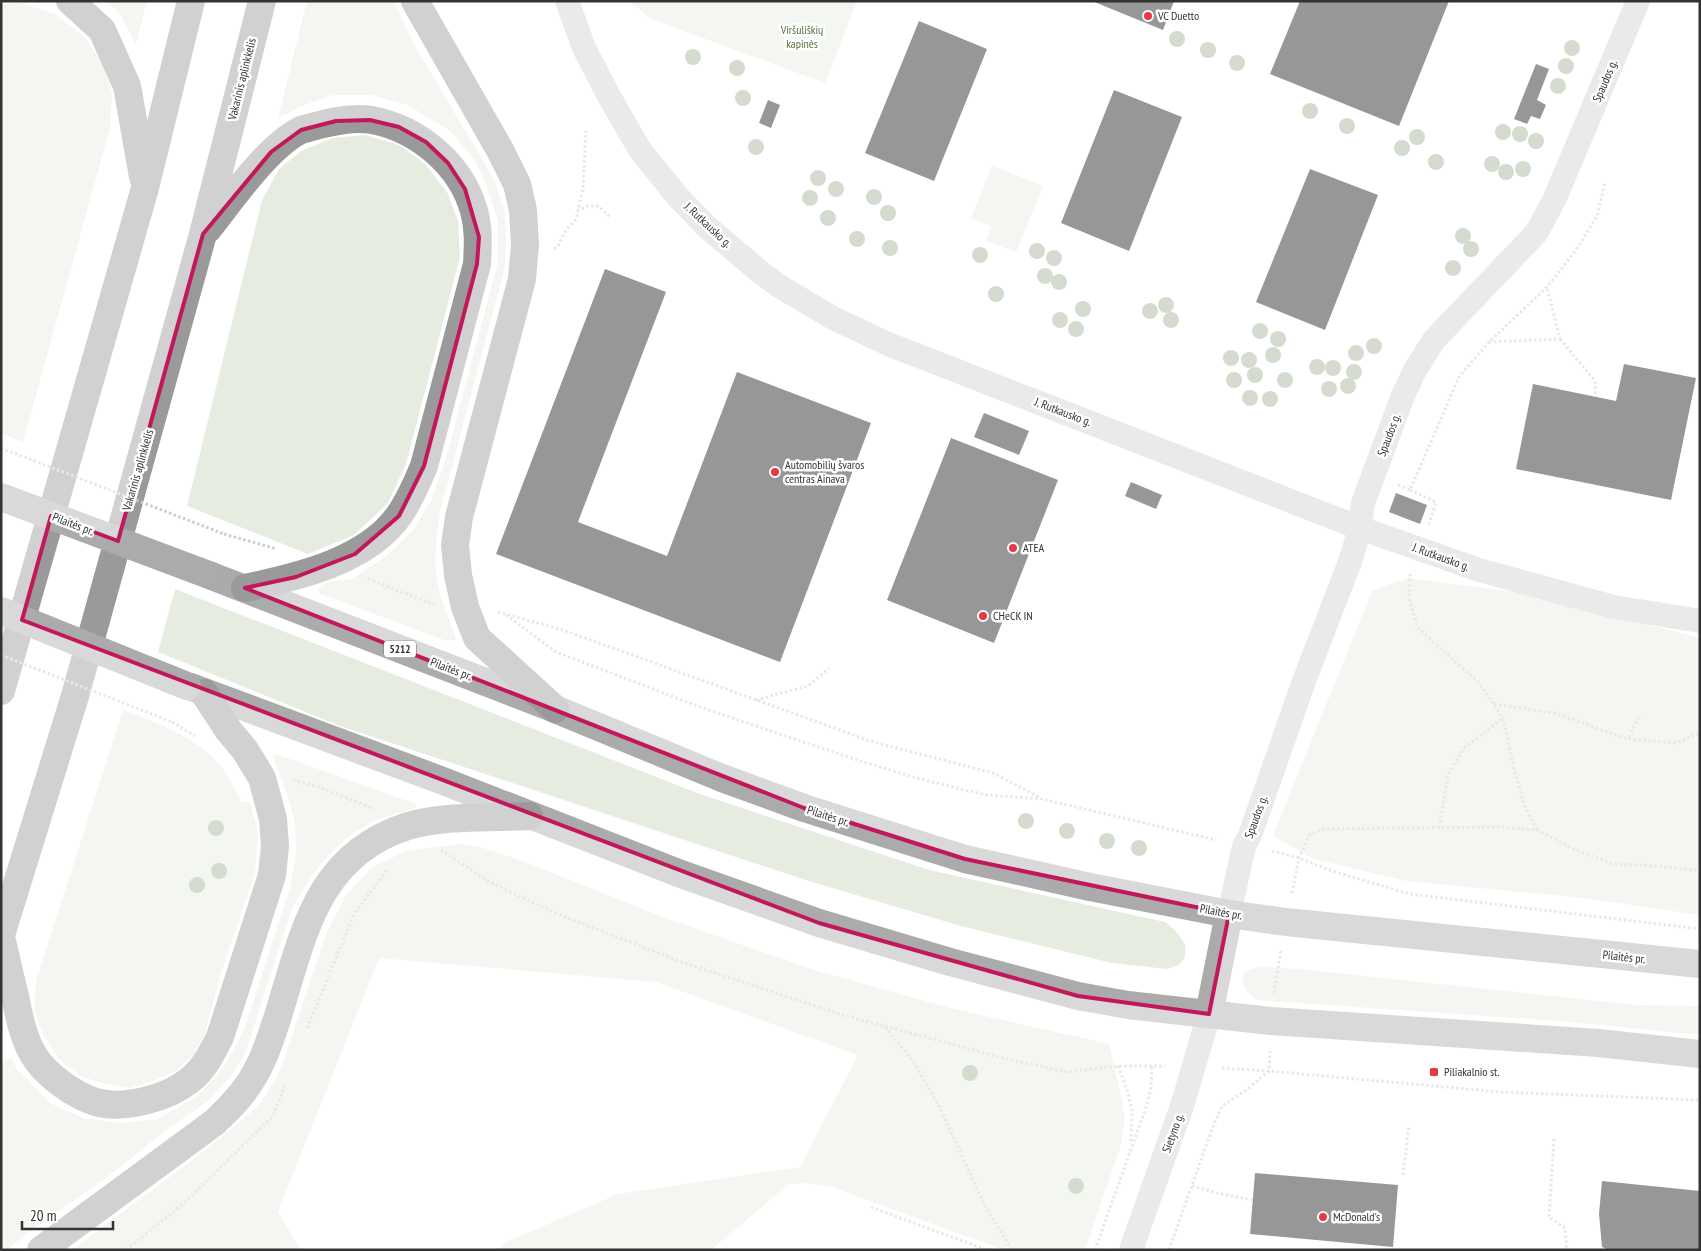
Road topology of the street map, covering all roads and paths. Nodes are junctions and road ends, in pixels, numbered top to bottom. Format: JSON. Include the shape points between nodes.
{"nodes":[{"id":1,"x":70,"y":1,"type":"edge"},
{"id":2,"x":191,"y":1,"type":"edge"},
{"id":3,"x":262,"y":1,"type":"edge"},
{"id":4,"x":415,"y":1,"type":"edge"},
{"id":5,"x":567,"y":1,"type":"edge"},
{"id":6,"x":1638,"y":1,"type":"edge"},
{"id":7,"x":586,"y":131,"type":"dead end"},
{"id":8,"x":1605,"y":182,"type":"dead end"},
{"id":9,"x":145,"y":188,"type":"junction"},
{"id":10,"x":577,"y":211,"type":"junction"},
{"id":11,"x":610,"y":217,"type":"dead end"},
{"id":12,"x":203,"y":234,"type":"junction"},
{"id":13,"x":523,"y":271,"type":"junction"},
{"id":14,"x":1547,"y":287,"type":"junction"},
{"id":15,"x":1560,"y":339,"type":"junction"},
{"id":16,"x":1489,"y":342,"type":"junction"},
{"id":17,"x":1596,"y":397,"type":"dead end"},
{"id":18,"x":1,"y":448,"type":"edge"},
{"id":19,"x":1373,"y":475,"type":"junction"},
{"id":20,"x":1,"y":497,"type":"edge"},
{"id":21,"x":1360,"y":528,"type":"junction"},
{"id":22,"x":224,"y":534,"type":"dead end"},
{"id":23,"x":330,"y":564,"type":"junction"},
{"id":24,"x":1410,"y":570,"type":"dead end"},
{"id":25,"x":245,"y":588,"type":"junction"},
{"id":26,"x":465,"y":608,"type":"junction"},
{"id":27,"x":1,"y":611,"type":"edge"},
{"id":28,"x":506,"y":615,"type":"junction"},
{"id":29,"x":1700,"y":621,"type":"edge"},
{"id":30,"x":1,"y":655,"type":"edge"},
{"id":31,"x":829,"y":668,"type":"dead end"},
{"id":32,"x":195,"y":689,"type":"junction"},
{"id":33,"x":1,"y":691,"type":"edge"},
{"id":34,"x":755,"y":700,"type":"junction"},
{"id":35,"x":1493,"y":704,"type":"junction"},
{"id":36,"x":555,"y":709,"type":"junction"},
{"id":37,"x":1639,"y":717,"type":"dead end"},
{"id":38,"x":1503,"y":718,"type":"junction"},
{"id":39,"x":172,"y":722,"type":"dead end"},
{"id":40,"x":1700,"y":733,"type":"edge"},
{"id":41,"x":1628,"y":739,"type":"junction"},
{"id":42,"x":289,"y":779,"type":"dead end"},
{"id":43,"x":1042,"y":798,"type":"junction"},
{"id":44,"x":380,"y":811,"type":"dead end"},
{"id":45,"x":529,"y":816,"type":"junction"},
{"id":46,"x":1439,"y":828,"type":"junction"},
{"id":47,"x":1537,"y":830,"type":"junction"},
{"id":48,"x":436,"y":846,"type":"dead end"},
{"id":49,"x":1244,"y":846,"type":"junction"},
{"id":50,"x":1299,"y":858,"type":"junction"},
{"id":51,"x":1700,"y":871,"type":"edge"},
{"id":52,"x":1229,"y":914,"type":"junction"},
{"id":53,"x":1286,"y":922,"type":"junction"},
{"id":54,"x":1700,"y":929,"type":"edge"},
{"id":55,"x":1,"y":936,"type":"edge"},
{"id":56,"x":1700,"y":964,"type":"edge"},
{"id":57,"x":1209,"y":1014,"type":"junction"},
{"id":58,"x":1271,"y":1020,"type":"junction"},
{"id":59,"x":885,"y":1026,"type":"junction"},
{"id":60,"x":1700,"y":1054,"type":"edge"},
{"id":61,"x":1118,"y":1066,"type":"junction"},
{"id":62,"x":1152,"y":1066,"type":"junction"},
{"id":63,"x":1194,"y":1066,"type":"junction"},
{"id":64,"x":1269,"y":1071,"type":"junction"},
{"id":65,"x":1700,"y":1100,"type":"edge"},
{"id":66,"x":1408,"y":1125,"type":"dead end"},
{"id":67,"x":1554,"y":1139,"type":"dead end"},
{"id":68,"x":1131,"y":1148,"type":"junction"},
{"id":69,"x":1403,"y":1176,"type":"dead end"},
{"id":70,"x":1192,"y":1186,"type":"junction"},
{"id":71,"x":1252,"y":1200,"type":"dead end"},
{"id":72,"x":871,"y":1207,"type":"dead end"},
{"id":73,"x":42,"y":1250,"type":"edge"},
{"id":74,"x":987,"y":1250,"type":"edge"},
{"id":75,"x":1012,"y":1250,"type":"edge"},
{"id":76,"x":1095,"y":1250,"type":"edge"},
{"id":77,"x":1131,"y":1250,"type":"edge"},
{"id":78,"x":1169,"y":1250,"type":"edge"},
{"id":79,"x":1568,"y":1250,"type":"edge"}],
"edges":[{"from":1,"to":9,"type":"highway","via":[[102,30],[127,86]]},
{"from":2,"to":9,"type":"highway"},
{"from":3,"to":12,"type":"highway","name":"Vakarinis aplinkkelis"},
{"from":4,"to":13,"type":"highway","via":[[517,184],[523,210]]},
{"from":5,"to":21,"type":"street","name":"J. Rutkausko g.","via":[[584,48],[640,150],[707,227],[779,286],[833,318],[888,344]]},
{"from":6,"to":19,"type":"street","name":"Spaudos g.","via":[[1555,198],[1536,232],[1434,340],[1415,370]]},
{"from":7,"to":10,"type":"path","via":[[583,188]]},
{"from":8,"to":14,"type":"path","via":[[1596,216],[1576,250]]},
{"from":9,"to":33,"type":"highway"},
{"from":10,"to":11,"type":"path","via":[[598,206]]},
{"from":10,"to":13,"type":"path","via":[[576,219],[558,246]]},
{"from":12,"to":23,"type":"highway","via":[[271,152],[301,130],[336,121],[370,120],[399,127],[426,142],[448,164],[474,210],[479,237],[477,264],[424,466],[399,516],[355,554]]},
{"from":12,"to":55,"type":"highway","name":"Vakarinis aplinkkelis","via":[[75,696]]},
{"from":13,"to":26,"type":"highway","via":[[459,516],[455,545]]},
{"from":14,"to":15,"type":"path"},
{"from":14,"to":16,"type":"path"},
{"from":15,"to":16,"type":"path"},
{"from":15,"to":17,"type":"path","via":[[1595,381]]},
{"from":16,"to":19,"type":"path","via":[[1459,377],[1410,490]]},
{"from":18,"to":22,"type":"path","bridge":true},
{"from":19,"to":21,"type":"street","name":"Spaudos g.","via":[[1363,503]]},
{"from":20,"to":25,"type":"main road","name":"Pilaitės pr.","number":"5212","bridge":true},
{"from":21,"to":29,"type":"street","name":"J. Rutkausko g.","via":[[1479,570],[1614,607]]},
{"from":21,"to":49,"type":"street","name":"Spaudos g."},
{"from":23,"to":25,"type":"highway","via":[[296,577]]},
{"from":23,"to":26,"type":"path","via":[[435,605]]},
{"from":24,"to":35,"type":"path","via":[[1409,597],[1417,627],[1479,683]]},
{"from":25,"to":36,"type":"main road","name":"Pilaitės pr.","number":"5212"},
{"from":26,"to":28,"type":"path","via":[[482,607]]},
{"from":26,"to":36,"type":"highway","via":[[477,638]]},
{"from":27,"to":32,"type":"main road","bridge":true},
{"from":28,"to":34,"type":"path","via":[[563,630]]},
{"from":28,"to":43,"type":"path","via":[[556,652],[775,733],[924,780],[986,795]]},
{"from":30,"to":39,"type":"path","bridge":true},
{"from":31,"to":34,"type":"path","via":[[808,686]]},
{"from":32,"to":45,"type":"main road"},
{"from":32,"to":55,"type":"highway","via":[[246,750],[262,778],[273,819],[275,846],[272,875],[220,1037],[208,1062],[190,1080],[152,1100],[124,1104],[97,1102],[74,1092],[51,1075],[33,1055],[22,1030]]},
{"from":34,"to":43,"type":"path","via":[[870,741],[993,773]]},
{"from":35,"to":38,"type":"path"},
{"from":35,"to":41,"type":"path","via":[[1554,713]]},
{"from":36,"to":52,"type":"main road","name":"Pilaitės pr.","via":[[804,808],[965,859]]},
{"from":37,"to":41,"type":"path"},
{"from":38,"to":46,"type":"path","via":[[1464,748],[1448,775]]},
{"from":38,"to":47,"type":"path","via":[[1524,804]]},
{"from":40,"to":41,"type":"path","via":[[1676,743]]},
{"from":42,"to":44,"type":"path"},
{"from":43,"to":49,"type":"path"},
{"from":45,"to":57,"type":"main road","via":[[828,926],[950,962],[1078,996]]},
{"from":45,"to":73,"type":"highway","via":[[438,820],[410,826],[383,836],[340,868],[322,892],[308,923],[268,1045],[252,1079],[235,1103],[215,1122]]},
{"from":46,"to":47,"type":"path"},
{"from":46,"to":50,"type":"path","via":[[1324,829],[1310,834]]},
{"from":47,"to":51,"type":"path","via":[[1613,864]]},
{"from":48,"to":59,"type":"path","via":[[488,881],[555,913],[679,961]]},
{"from":49,"to":52,"type":"street","name":"Spaudos g."},
{"from":50,"to":53,"type":"path"},
{"from":50,"to":54,"type":"path","via":[[1410,894]]},
{"from":52,"to":53,"type":"main road","name":"Pilaitės pr."},
{"from":52,"to":57,"type":"main road"},
{"from":53,"to":56,"type":"main road","name":"Pilaitės pr."},
{"from":53,"to":58,"type":"path"},
{"from":57,"to":58,"type":"main road"},
{"from":57,"to":63,"type":"street","name":"Sietyno g."},
{"from":58,"to":60,"type":"main road","via":[[1598,1043]]},
{"from":59,"to":61,"type":"path","via":[[1067,1072]]},
{"from":59,"to":75,"type":"path","via":[[911,1058],[939,1106],[986,1208]]},
{"from":61,"to":62,"type":"path"},
{"from":61,"to":68,"type":"path","via":[[1132,1110]]},
{"from":62,"to":63,"type":"path"},
{"from":62,"to":68,"type":"path","via":[[1148,1102]]},
{"from":63,"to":64,"type":"path"},
{"from":63,"to":77,"type":"street","name":"Sietyno g."},
{"from":64,"to":65,"type":"path","via":[[1500,1092]]},
{"from":64,"to":70,"type":"path","via":[[1222,1106]]},
{"from":66,"to":69,"type":"path"},
{"from":67,"to":79,"type":"path","via":[[1550,1217],[1565,1228]]},
{"from":68,"to":76,"type":"path"},
{"from":70,"to":71,"type":"path"},
{"from":70,"to":78,"type":"path"},
{"from":72,"to":74,"type":"path"}]}
